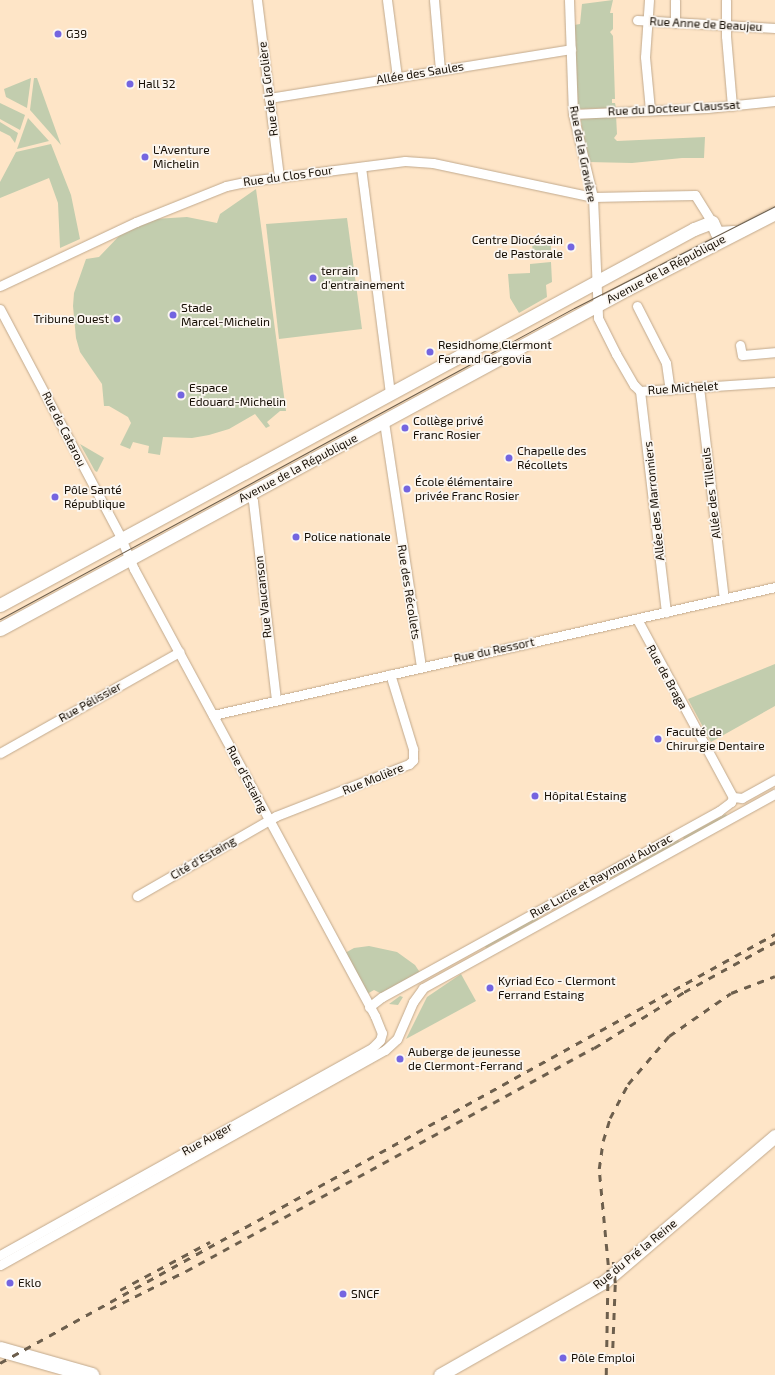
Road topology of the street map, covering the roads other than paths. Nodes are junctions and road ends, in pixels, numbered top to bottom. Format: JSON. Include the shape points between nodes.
{"nodes":[{"id":1,"x":257,"y":0,"type":"edge"},
{"id":2,"x":387,"y":0,"type":"edge"},
{"id":3,"x":434,"y":0,"type":"edge"},
{"id":4,"x":569,"y":0,"type":"edge"},
{"id":5,"x":649,"y":0,"type":"edge"},
{"id":6,"x":675,"y":0,"type":"edge"},
{"id":7,"x":726,"y":0,"type":"edge"},
{"id":8,"x":637,"y":20,"type":"dead end"},
{"id":9,"x":647,"y":21,"type":"junction"},
{"id":10,"x":674,"y":23,"type":"junction"},
{"id":11,"x":727,"y":25,"type":"junction"},
{"id":12,"x":775,"y":28,"type":"edge"},
{"id":13,"x":570,"y":50,"type":"junction"},
{"id":14,"x":440,"y":70,"type":"junction"},
{"id":15,"x":397,"y":77,"type":"junction"},
{"id":16,"x":270,"y":98,"type":"junction"},
{"id":17,"x":775,"y":101,"type":"edge"},
{"id":18,"x":732,"y":106,"type":"junction"},
{"id":19,"x":650,"y":110,"type":"junction"},
{"id":20,"x":573,"y":114,"type":"junction"},
{"id":21,"x":361,"y":167,"type":"junction"},
{"id":22,"x":278,"y":177,"type":"junction"},
{"id":23,"x":592,"y":197,"type":"junction"},
{"id":24,"x":775,"y":213,"type":"edge"},
{"id":25,"x":714,"y":226,"type":"junction"},
{"id":26,"x":736,"y":232,"type":"junction"},
{"id":27,"x":706,"y":249,"type":"junction"},
{"id":28,"x":596,"y":284,"type":"junction"},
{"id":29,"x":0,"y":286,"type":"edge"},
{"id":30,"x":596,"y":306,"type":"junction"},
{"id":31,"x":637,"y":306,"type":"dead end"},
{"id":32,"x":0,"y":309,"type":"edge"},
{"id":33,"x":740,"y":345,"type":"dead end"},
{"id":34,"x":775,"y":352,"type":"edge"},
{"id":35,"x":775,"y":382,"type":"edge"},
{"id":36,"x":699,"y":387,"type":"junction"},
{"id":37,"x":670,"y":390,"type":"junction"},
{"id":38,"x":640,"y":391,"type":"junction"},
{"id":39,"x":390,"y":394,"type":"junction"},
{"id":40,"x":384,"y":422,"type":"junction"},
{"id":41,"x":249,"y":495,"type":"junction"},
{"id":42,"x":126,"y":550,"type":"junction"},
{"id":43,"x":775,"y":587,"type":"edge"},
{"id":44,"x":724,"y":599,"type":"junction"},
{"id":45,"x":0,"y":605,"type":"edge"},
{"id":46,"x":666,"y":612,"type":"junction"},
{"id":47,"x":637,"y":619,"type":"junction"},
{"id":48,"x":0,"y":629,"type":"edge"},
{"id":49,"x":179,"y":652,"type":"junction"},
{"id":50,"x":420,"y":666,"type":"junction"},
{"id":51,"x":390,"y":674,"type":"junction"},
{"id":52,"x":276,"y":700,"type":"junction"},
{"id":53,"x":214,"y":715,"type":"junction"},
{"id":54,"x":0,"y":753,"type":"edge"},
{"id":55,"x":775,"y":780,"type":"edge"},
{"id":56,"x":775,"y":794,"type":"edge"},
{"id":57,"x":732,"y":797,"type":"junction"},
{"id":58,"x":270,"y":820,"type":"junction"},
{"id":59,"x":137,"y":896,"type":"dead end"},
{"id":60,"x":369,"y":1007,"type":"junction"},
{"id":61,"x":775,"y":1136,"type":"edge"},
{"id":62,"x":0,"y":1255,"type":"edge"},
{"id":63,"x":0,"y":1265,"type":"edge"},
{"id":64,"x":0,"y":1349,"type":"edge"},
{"id":65,"x":91,"y":1375,"type":"edge"},
{"id":66,"x":440,"y":1375,"type":"edge"}],
"edges":[{"from":1,"to":16,"type":"street","name":"Rue de la Grolière"},
{"from":2,"to":15,"type":"street"},
{"from":3,"to":14,"type":"street"},
{"from":4,"to":13,"type":"street","name":"Rue de la Gravière"},
{"from":5,"to":9,"type":"street"},
{"from":6,"to":10,"type":"street"},
{"from":7,"to":11,"type":"street"},
{"from":8,"to":9,"type":"street","name":"Rue Anne de Beaujeu"},
{"from":9,"to":10,"type":"street","name":"Rue Anne de Beaujeu"},
{"from":9,"to":19,"type":"street","via":[[645,57]]},
{"from":10,"to":11,"type":"street","name":"Rue Anne de Beaujeu"},
{"from":11,"to":12,"type":"street","name":"Rue Anne de Beaujeu"},
{"from":11,"to":18,"type":"street"},
{"from":13,"to":14,"type":"street","name":"Allée des Saules"},
{"from":13,"to":20,"type":"street","name":"Rue de la Gravière"},
{"from":14,"to":15,"type":"street","name":"Allée des Saules"},
{"from":15,"to":16,"type":"street","name":"Allée des Saules"},
{"from":16,"to":22,"type":"street","name":"Rue de la Grolière"},
{"from":17,"to":18,"type":"street","name":"Rue du Docteur Claussat"},
{"from":18,"to":19,"type":"street","name":"Rue du Docteur Claussat"},
{"from":19,"to":20,"type":"street","name":"Rue du Docteur Claussat"},
{"from":20,"to":23,"type":"street","name":"Rue de la Gravière"},
{"from":21,"to":22,"type":"street","name":"Rue du Clos Four"},
{"from":21,"to":23,"type":"street","name":"Rue du Clos Four","via":[[404,161],[433,162]]},
{"from":21,"to":39,"type":"street"},
{"from":22,"to":29,"type":"street","name":"Rue du Clos Four","via":[[237,183],[206,194],[136,222]]},
{"from":23,"to":25,"type":"street","name":"Rue du Clos Four","via":[[695,195]]},
{"from":23,"to":28,"type":"street","name":"Rue de la Gravière"},
{"from":24,"to":26,"type":"main road","name":"Avenue de la République"},
{"from":25,"to":26,"type":"main road","name":"Avenue de la République","via":[[723,234]]},
{"from":25,"to":27,"type":"street"},
{"from":25,"to":28,"type":"main road","name":"Avenue de la République"},
{"from":26,"to":27,"type":"main road","name":"Avenue de la République"},
{"from":27,"to":30,"type":"main road","name":"Avenue de la République"},
{"from":28,"to":30,"type":"street","name":"Avenue de la République"},
{"from":28,"to":39,"type":"main road","name":"Avenue de la République"},
{"from":30,"to":38,"type":"street","name":"Rue Michelet","via":[[598,318],[612,347]]},
{"from":30,"to":40,"type":"main road","name":"Avenue de la République"},
{"from":31,"to":37,"type":"street","via":[[666,363]]},
{"from":32,"to":42,"type":"street","name":"Rue de Catarou"},
{"from":33,"to":34,"type":"street","via":[[742,355]]},
{"from":35,"to":36,"type":"street","name":"Rue Michelet"},
{"from":36,"to":37,"type":"street","name":"Rue Michelet"},
{"from":36,"to":44,"type":"street","name":"Allée des Tilleuls"},
{"from":37,"to":38,"type":"street","name":"Rue Michelet"},
{"from":38,"to":46,"type":"street","name":"Allée des Marronniers"},
{"from":39,"to":42,"type":"main road","name":"Avenue de la République"},
{"from":40,"to":41,"type":"main road","name":"Avenue de la République"},
{"from":40,"to":50,"type":"street","name":"Rue des Récollets"},
{"from":41,"to":42,"type":"main road","name":"Avenue de la République"},
{"from":41,"to":52,"type":"street","name":"Rue Vaucanson","via":[[253,501]]},
{"from":42,"to":45,"type":"main road","name":"Avenue de la République"},
{"from":42,"to":48,"type":"main road","name":"Avenue de la République"},
{"from":42,"to":49,"type":"street","name":"Rue d'Estaing"},
{"from":43,"to":44,"type":"street","name":"Rue du Ressort"},
{"from":44,"to":46,"type":"street","name":"Rue du Ressort"},
{"from":46,"to":47,"type":"street","name":"Rue du Ressort"},
{"from":47,"to":50,"type":"street","name":"Rue du Ressort"},
{"from":47,"to":57,"type":"street","name":"Rue de Braga"},
{"from":49,"to":53,"type":"street","name":"Rue d'Estaing"},
{"from":49,"to":54,"type":"street","name":"Rue Pélissier"},
{"from":50,"to":51,"type":"street","name":"Rue du Ressort"},
{"from":51,"to":52,"type":"street","name":"Rue du Ressort"},
{"from":51,"to":58,"type":"street","name":"Rue Molière","via":[[413,749],[413,760],[409,764]]},
{"from":52,"to":53,"type":"street","name":"Rue du Ressort"},
{"from":53,"to":58,"type":"street","name":"Rue d'Estaing"},
{"from":55,"to":57,"type":"street","via":[[742,798]]},
{"from":56,"to":63,"type":"street","via":[[423,988],[413,1002],[396,1039],[386,1050]]},
{"from":57,"to":60,"type":"street","name":"Rue Lucie et Raymond Aubrac","via":[[731,802],[719,811]]},
{"from":58,"to":59,"type":"street","name":"Cité d'Estaing"},
{"from":58,"to":60,"type":"street","name":"Rue d'Estaing"},
{"from":60,"to":62,"type":"street","name":"Rue Auger","via":[[382,1033],[380,1040],[372,1048]]},
{"from":61,"to":66,"type":"main road","name":"Rue du Pré la Reine","via":[[604,1282]]},
{"from":64,"to":65,"type":"main road"}]}
